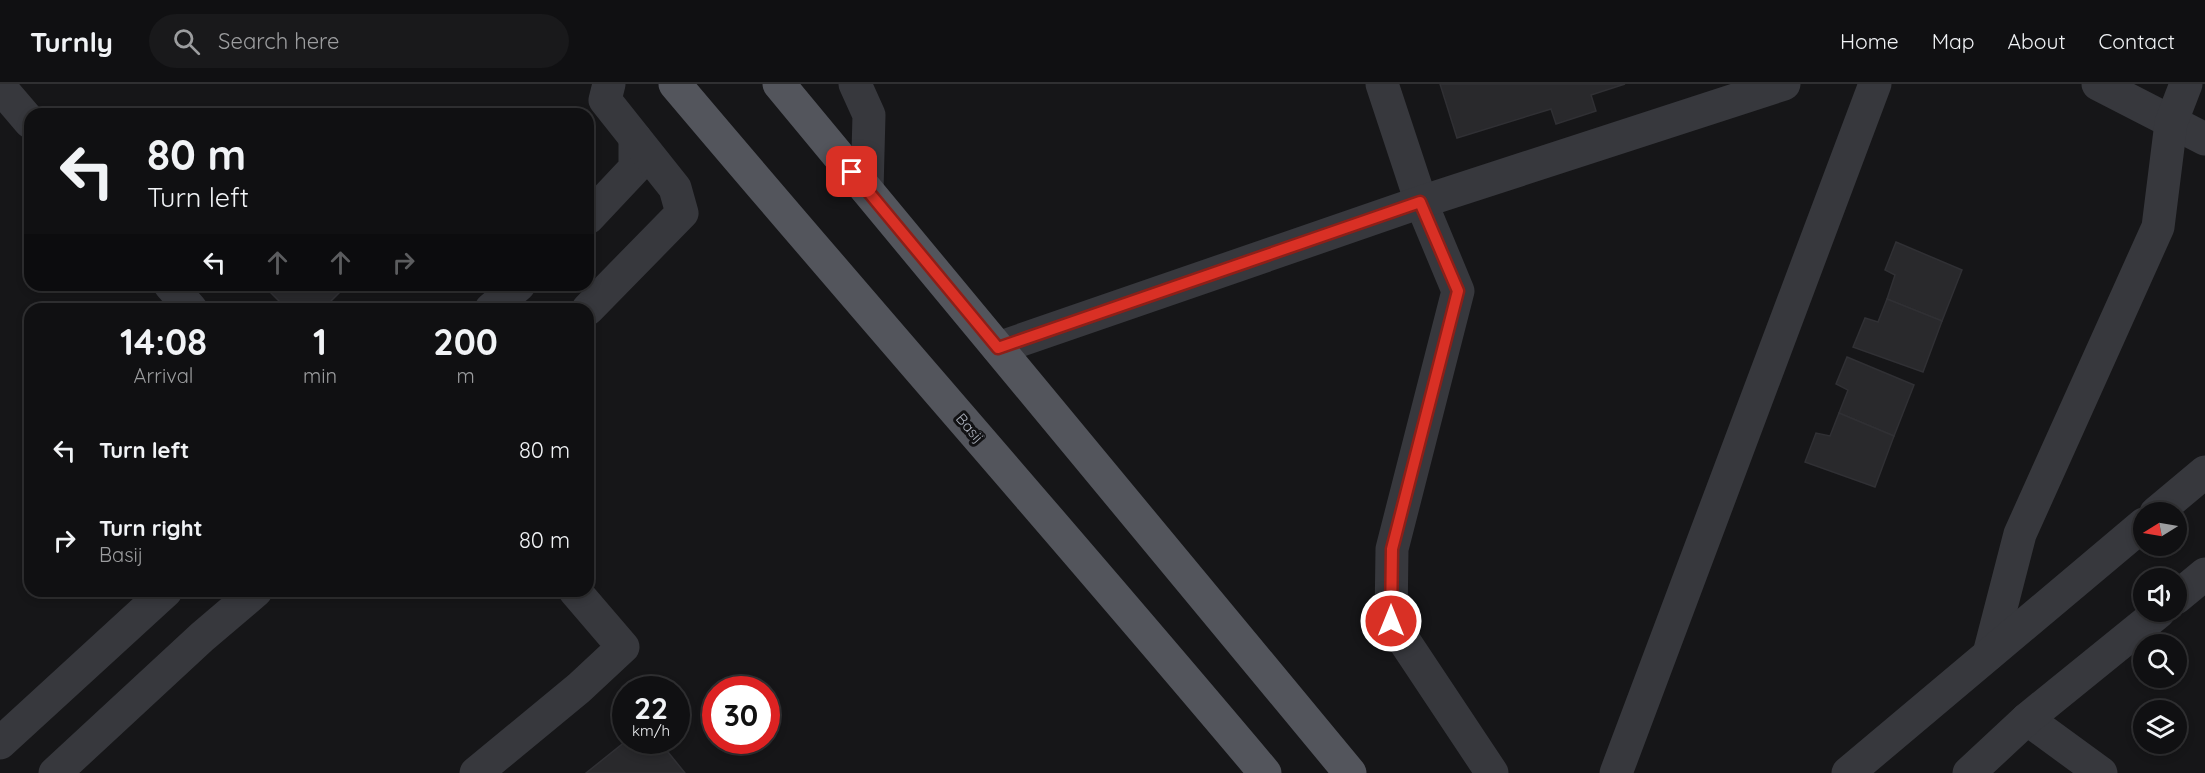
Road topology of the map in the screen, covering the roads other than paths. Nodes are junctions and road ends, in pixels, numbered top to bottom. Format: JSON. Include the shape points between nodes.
{"nodes":[{"id":1,"x":609,"y":84,"type":"edge"},
{"id":2,"x":675,"y":84,"type":"edge"},
{"id":3,"x":779,"y":84,"type":"edge"},
{"id":4,"x":855,"y":84,"type":"edge"},
{"id":5,"x":1382,"y":84,"type":"edge"},
{"id":6,"x":1784,"y":84,"type":"edge"},
{"id":7,"x":1875,"y":84,"type":"edge"},
{"id":8,"x":2098,"y":84,"type":"edge"},
{"id":9,"x":2186,"y":84,"type":"edge"},
{"id":10,"x":0,"y":87,"type":"edge"},
{"id":11,"x":24,"y":115,"type":"edge"},
{"id":12,"x":2171,"y":123,"type":"junction"},
{"id":13,"x":634,"y":138,"type":"junction"},
{"id":14,"x":2205,"y":139,"type":"edge"},
{"id":15,"x":867,"y":190,"type":"junction"},
{"id":16,"x":1420,"y":202,"type":"junction"},
{"id":17,"x":594,"y":212,"type":"edge"},
{"id":18,"x":175,"y":291,"type":"edge"},
{"id":19,"x":512,"y":291,"type":"edge"},
{"id":20,"x":186,"y":303,"type":"edge"},
{"id":21,"x":498,"y":303,"type":"edge"},
{"id":22,"x":594,"y":303,"type":"edge"},
{"id":23,"x":998,"y":348,"type":"junction"},
{"id":24,"x":2205,"y":472,"type":"edge"},
{"id":25,"x":2169,"y":502,"type":"edge"},
{"id":26,"x":2133,"y":533,"type":"edge"},
{"id":27,"x":2205,"y":574,"type":"edge"},
{"id":28,"x":2187,"y":589,"type":"edge"},
{"id":29,"x":159,"y":597,"type":"edge"},
{"id":30,"x":249,"y":597,"type":"edge"},
{"id":31,"x":580,"y":597,"type":"edge"},
{"id":32,"x":2147,"y":622,"type":"edge"},
{"id":33,"x":1989,"y":654,"type":"junction"},
{"id":34,"x":2027,"y":720,"type":"junction"},
{"id":35,"x":0,"y":743,"type":"edge"},
{"id":36,"x":55,"y":773,"type":"edge"},
{"id":37,"x":476,"y":773,"type":"edge"},
{"id":38,"x":1265,"y":773,"type":"edge"},
{"id":39,"x":1350,"y":773,"type":"edge"},
{"id":40,"x":1492,"y":773,"type":"edge"},
{"id":41,"x":1616,"y":773,"type":"edge"},
{"id":42,"x":1848,"y":773,"type":"edge"},
{"id":43,"x":1969,"y":773,"type":"edge"},
{"id":44,"x":2101,"y":773,"type":"edge"}],
"edges":[{"from":1,"to":13,"type":"street","via":[[605,100]]},
{"from":2,"to":38,"type":"main road","name":"Basij"},
{"from":3,"to":15,"type":"main road"},
{"from":4,"to":15,"type":"street","via":[[869,115]]},
{"from":5,"to":16,"type":"street"},
{"from":6,"to":16,"type":"street"},
{"from":7,"to":41,"type":"street"},
{"from":8,"to":12,"type":"street"},
{"from":9,"to":12,"type":"street"},
{"from":10,"to":11,"type":"street"},
{"from":12,"to":14,"type":"street"},
{"from":12,"to":33,"type":"street","via":[[2158,227],[2020,534]]},
{"from":13,"to":17,"type":"street","via":[[635,168]]},
{"from":13,"to":22,"type":"street","via":[[675,188],[682,213]]},
{"from":15,"to":23,"type":"main road"},
{"from":16,"to":23,"type":"street"},
{"from":16,"to":40,"type":"street","via":[[1458,291],[1392,549],[1391,621]]},
{"from":18,"to":20,"type":"street"},
{"from":19,"to":21,"type":"street"},
{"from":23,"to":39,"type":"main road"},
{"from":24,"to":25,"type":"street"},
{"from":26,"to":33,"type":"street"},
{"from":27,"to":28,"type":"street"},
{"from":29,"to":35,"type":"street"},
{"from":30,"to":36,"type":"street"},
{"from":31,"to":37,"type":"street","via":[[623,647]]},
{"from":32,"to":34,"type":"street"},
{"from":33,"to":42,"type":"street"},
{"from":34,"to":43,"type":"street"},
{"from":34,"to":44,"type":"street"}]}
